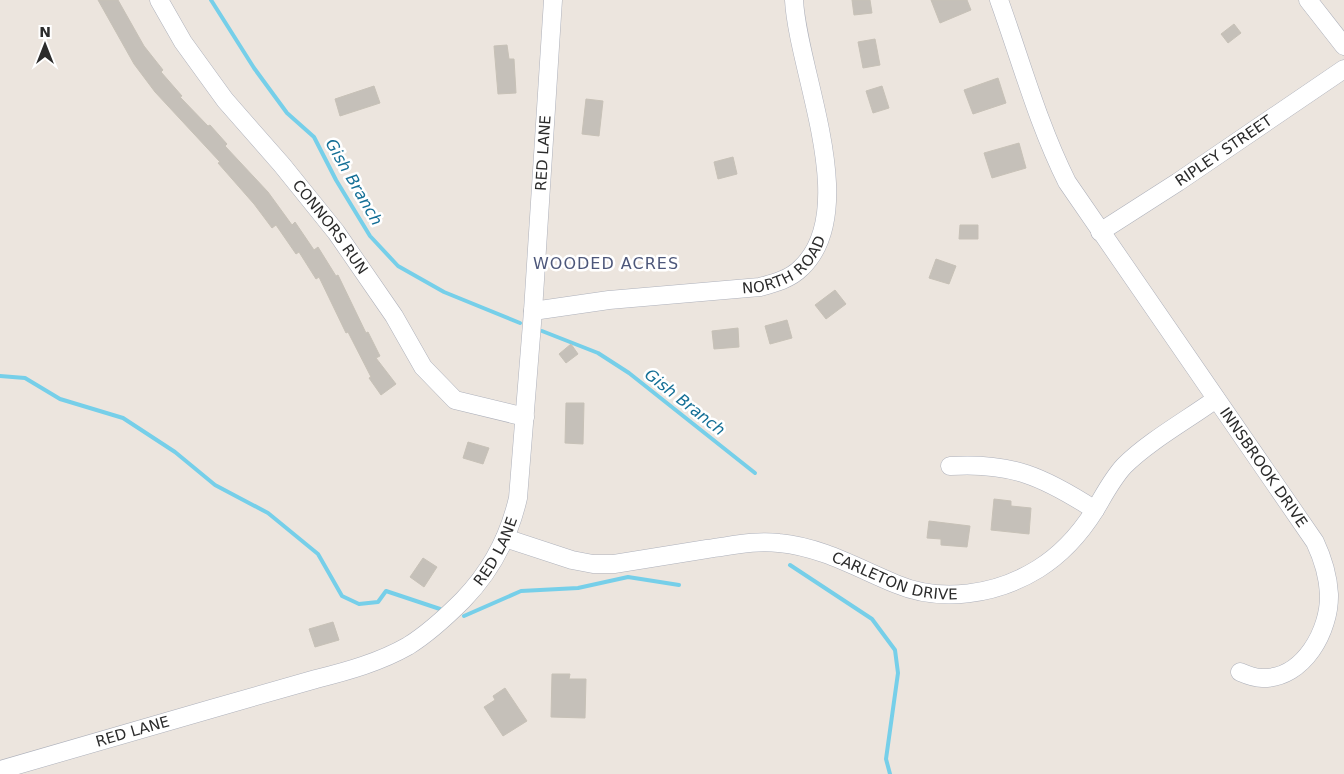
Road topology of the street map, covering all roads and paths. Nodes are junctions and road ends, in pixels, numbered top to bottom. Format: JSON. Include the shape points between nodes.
{"nodes":[{"id":1,"x":159,"y":0,"type":"edge"},
{"id":2,"x":553,"y":0,"type":"edge"},
{"id":3,"x":794,"y":0,"type":"edge"},
{"id":4,"x":998,"y":0,"type":"edge"},
{"id":5,"x":1308,"y":0,"type":"edge"},
{"id":6,"x":1344,"y":46,"type":"edge"},
{"id":7,"x":1344,"y":69,"type":"edge"},
{"id":8,"x":1100,"y":232,"type":"junction"},
{"id":9,"x":533,"y":311,"type":"junction"},
{"id":10,"x":1216,"y":399,"type":"junction"},
{"id":11,"x":525,"y":417,"type":"junction"},
{"id":12,"x":950,"y":466,"type":"dead end"},
{"id":13,"x":1095,"y":510,"type":"junction"},
{"id":14,"x":505,"y":538,"type":"junction"},
{"id":15,"x":1240,"y":672,"type":"dead end"},
{"id":16,"x":0,"y":770,"type":"edge"}],
"edges":[{"from":1,"to":11,"type":"street","name":"CONNORS RUN","via":[[183,42],[225,100],[336,232],[394,316],[422,367],[455,400]]},
{"from":2,"to":9,"type":"street","name":"RED LANE"},
{"from":3,"to":9,"type":"street","name":"NORTH ROAD","via":[[798,35],[828,180],[823,230],[810,258],[790,276],[760,287],[609,300]]},
{"from":4,"to":8,"type":"street","name":"INNSBROOK DRIVE","via":[[1052,153]]},
{"from":5,"to":6,"type":"street"},
{"from":7,"to":8,"type":"street","name":"RIPLEY STREET"},
{"from":8,"to":10,"type":"street","name":"INNSBROOK DRIVE"},
{"from":9,"to":11,"type":"street","name":"RED LANE"},
{"from":10,"to":13,"type":"street","name":"CARLETON DRIVE","via":[[1124,466],[1110,482]]},
{"from":10,"to":15,"type":"street","name":"INNSBROOK DRIVE","via":[[1315,542],[1323,559],[1328,585],[1325,623],[1318,640],[1298,665],[1276,677],[1257,678]]},
{"from":11,"to":14,"type":"street","name":"RED LANE","via":[[518,498]]},
{"from":12,"to":13,"type":"street","via":[[973,464],[1020,471],[1046,481]]},
{"from":13,"to":14,"type":"street","name":"CARLETON DRIVE","via":[[1066,547],[1037,570],[1016,581],[973,593],[915,590],[824,552],[777,542],[753,542],[614,564],[593,564]]},
{"from":14,"to":16,"type":"street","name":"RED LANE","via":[[488,570],[445,618],[425,635],[383,658],[351,670]]}]}
